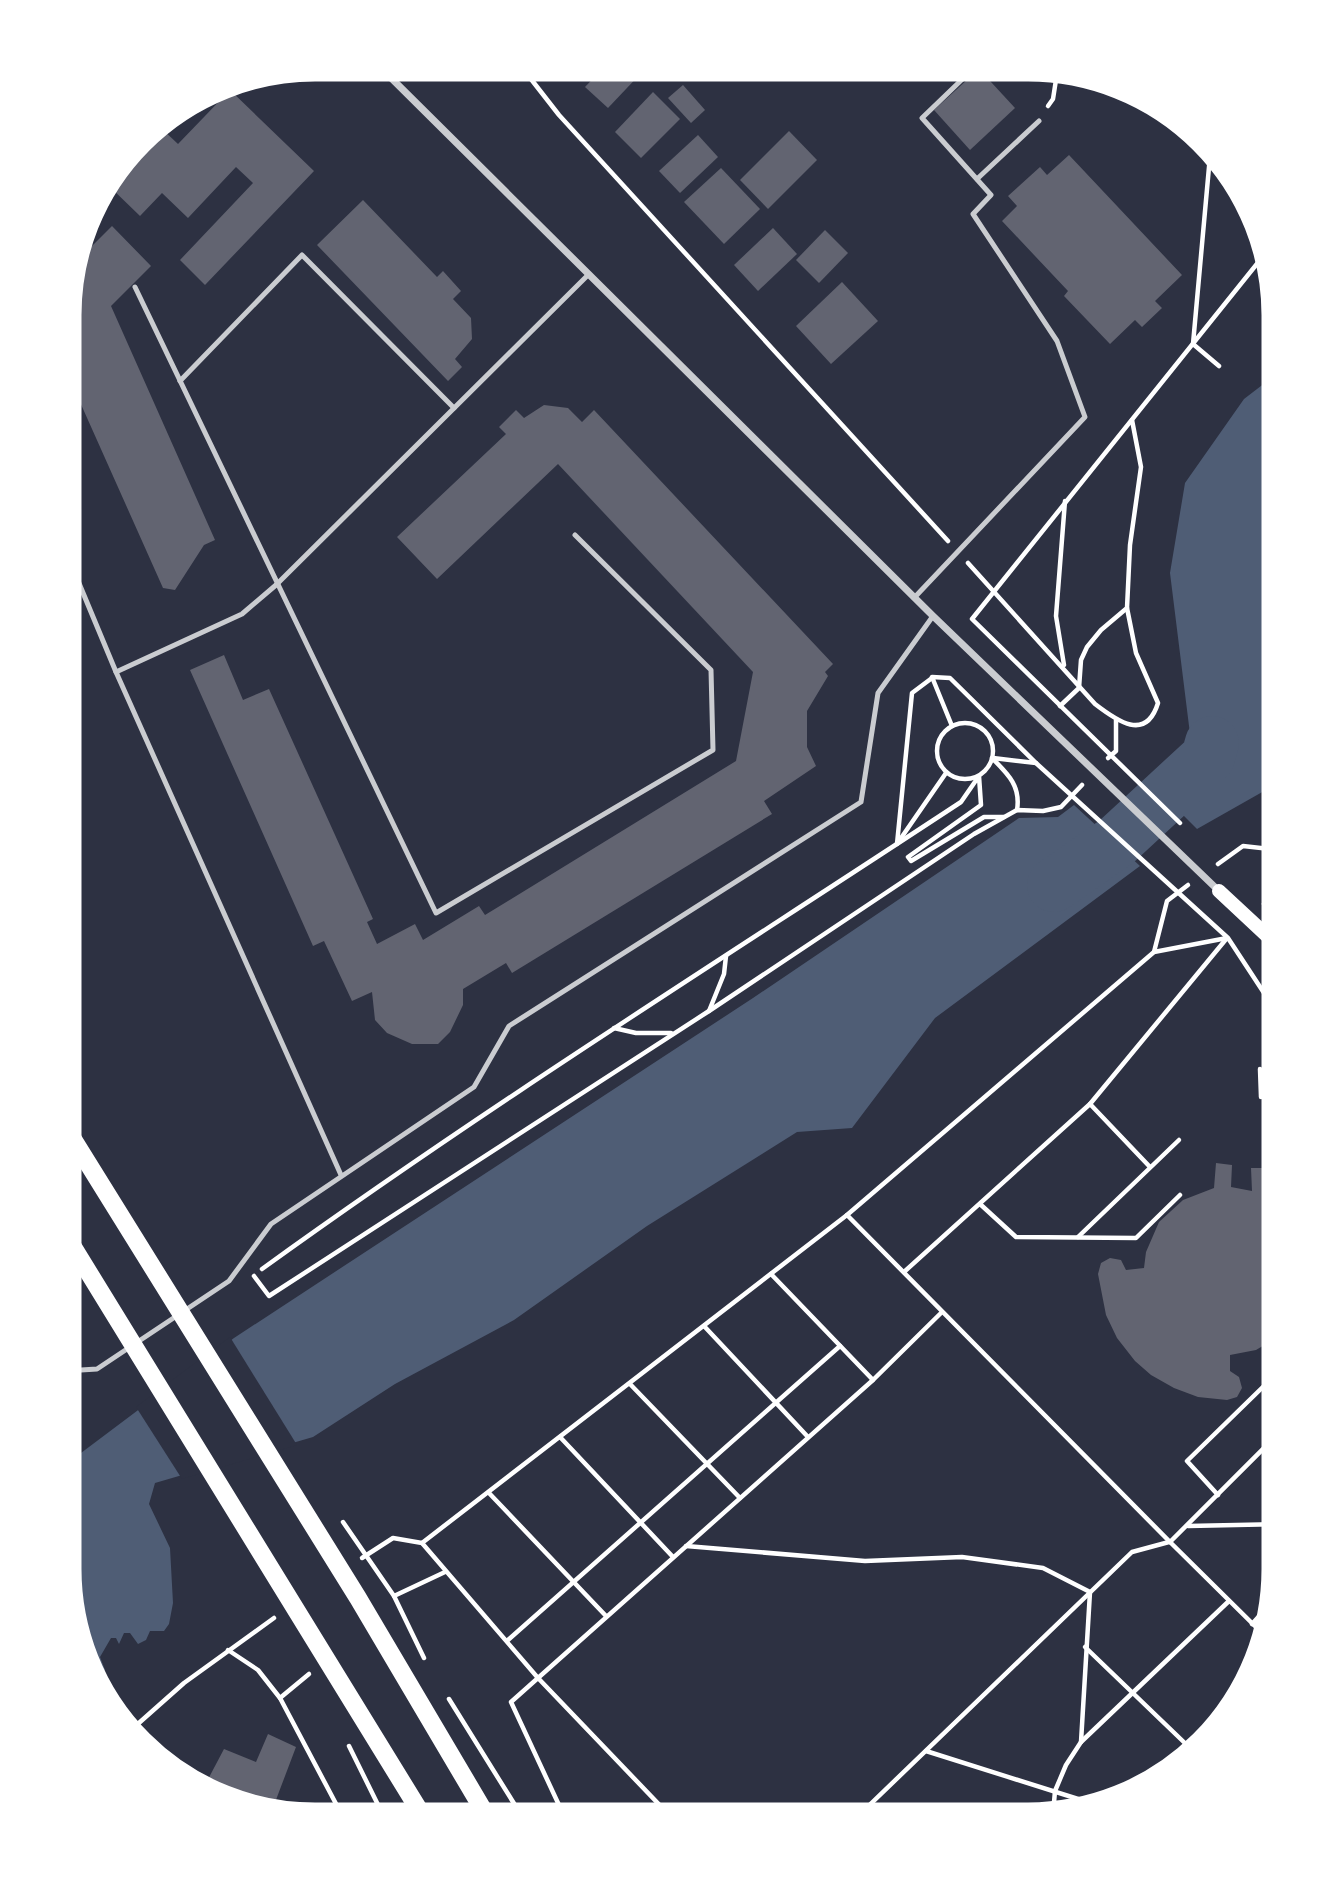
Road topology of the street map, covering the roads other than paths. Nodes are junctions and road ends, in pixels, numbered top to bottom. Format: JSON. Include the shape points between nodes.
{"nodes":[{"id":1,"x":390,"y":77,"type":"edge"},
{"id":2,"x":965,"y":77,"type":"edge"},
{"id":3,"x":1040,"y":121,"type":"road end"},
{"id":4,"x":977,"y":179,"type":"junction"},
{"id":5,"x":588,"y":275,"type":"junction"},
{"id":6,"x":135,"y":287,"type":"dead end"},
{"id":7,"x":180,"y":381,"type":"junction"},
{"id":8,"x":454,"y":408,"type":"junction"},
{"id":9,"x":575,"y":535,"type":"dead end"},
{"id":10,"x":77,"y":578,"type":"edge"},
{"id":11,"x":276,"y":585,"type":"junction"},
{"id":12,"x":914,"y":598,"type":"junction"},
{"id":13,"x":933,"y":616,"type":"junction"},
{"id":14,"x":116,"y":672,"type":"junction"},
{"id":15,"x":1219,"y":891,"type":"joint"},
{"id":16,"x":1266,"y":934,"type":"edge"},
{"id":17,"x":77,"y":1146,"type":"edge"},
{"id":18,"x":341,"y":1175,"type":"junction"},
{"id":19,"x":77,"y":1253,"type":"edge"},
{"id":20,"x":77,"y":1370,"type":"edge"},
{"id":21,"x":417,"y":1807,"type":"edge"},
{"id":22,"x":482,"y":1807,"type":"edge"}],
"edges":[{"from":1,"to":5,"type":"street"},
{"from":2,"to":4,"type":"lane","via":[[922,118]]},
{"from":3,"to":4,"type":"lane"},
{"from":4,"to":12,"type":"lane","via":[[991,195],[973,214],[1057,341],[1086,417]]},
{"from":5,"to":8,"type":"lane"},
{"from":5,"to":12,"type":"street"},
{"from":6,"to":7,"type":"lane"},
{"from":7,"to":8,"type":"lane","via":[[302,255]]},
{"from":7,"to":11,"type":"lane"},
{"from":8,"to":11,"type":"lane"},
{"from":9,"to":11,"type":"lane","via":[[711,670],[713,750],[436,913]]},
{"from":10,"to":14,"type":"lane"},
{"from":11,"to":14,"type":"lane","via":[[242,614]]},
{"from":12,"to":13,"type":"street"},
{"from":13,"to":15,"type":"street"},
{"from":13,"to":18,"type":"lane","via":[[878,693],[861,802],[509,1026],[474,1087]]},
{"from":14,"to":18,"type":"lane"},
{"from":15,"to":16,"type":"main road"},
{"from":17,"to":22,"type":"main road","via":[[358,1598]]},
{"from":18,"to":20,"type":"lane","via":[[271,1224],[229,1281],[97,1369]]},
{"from":19,"to":21,"type":"main road"}]}
